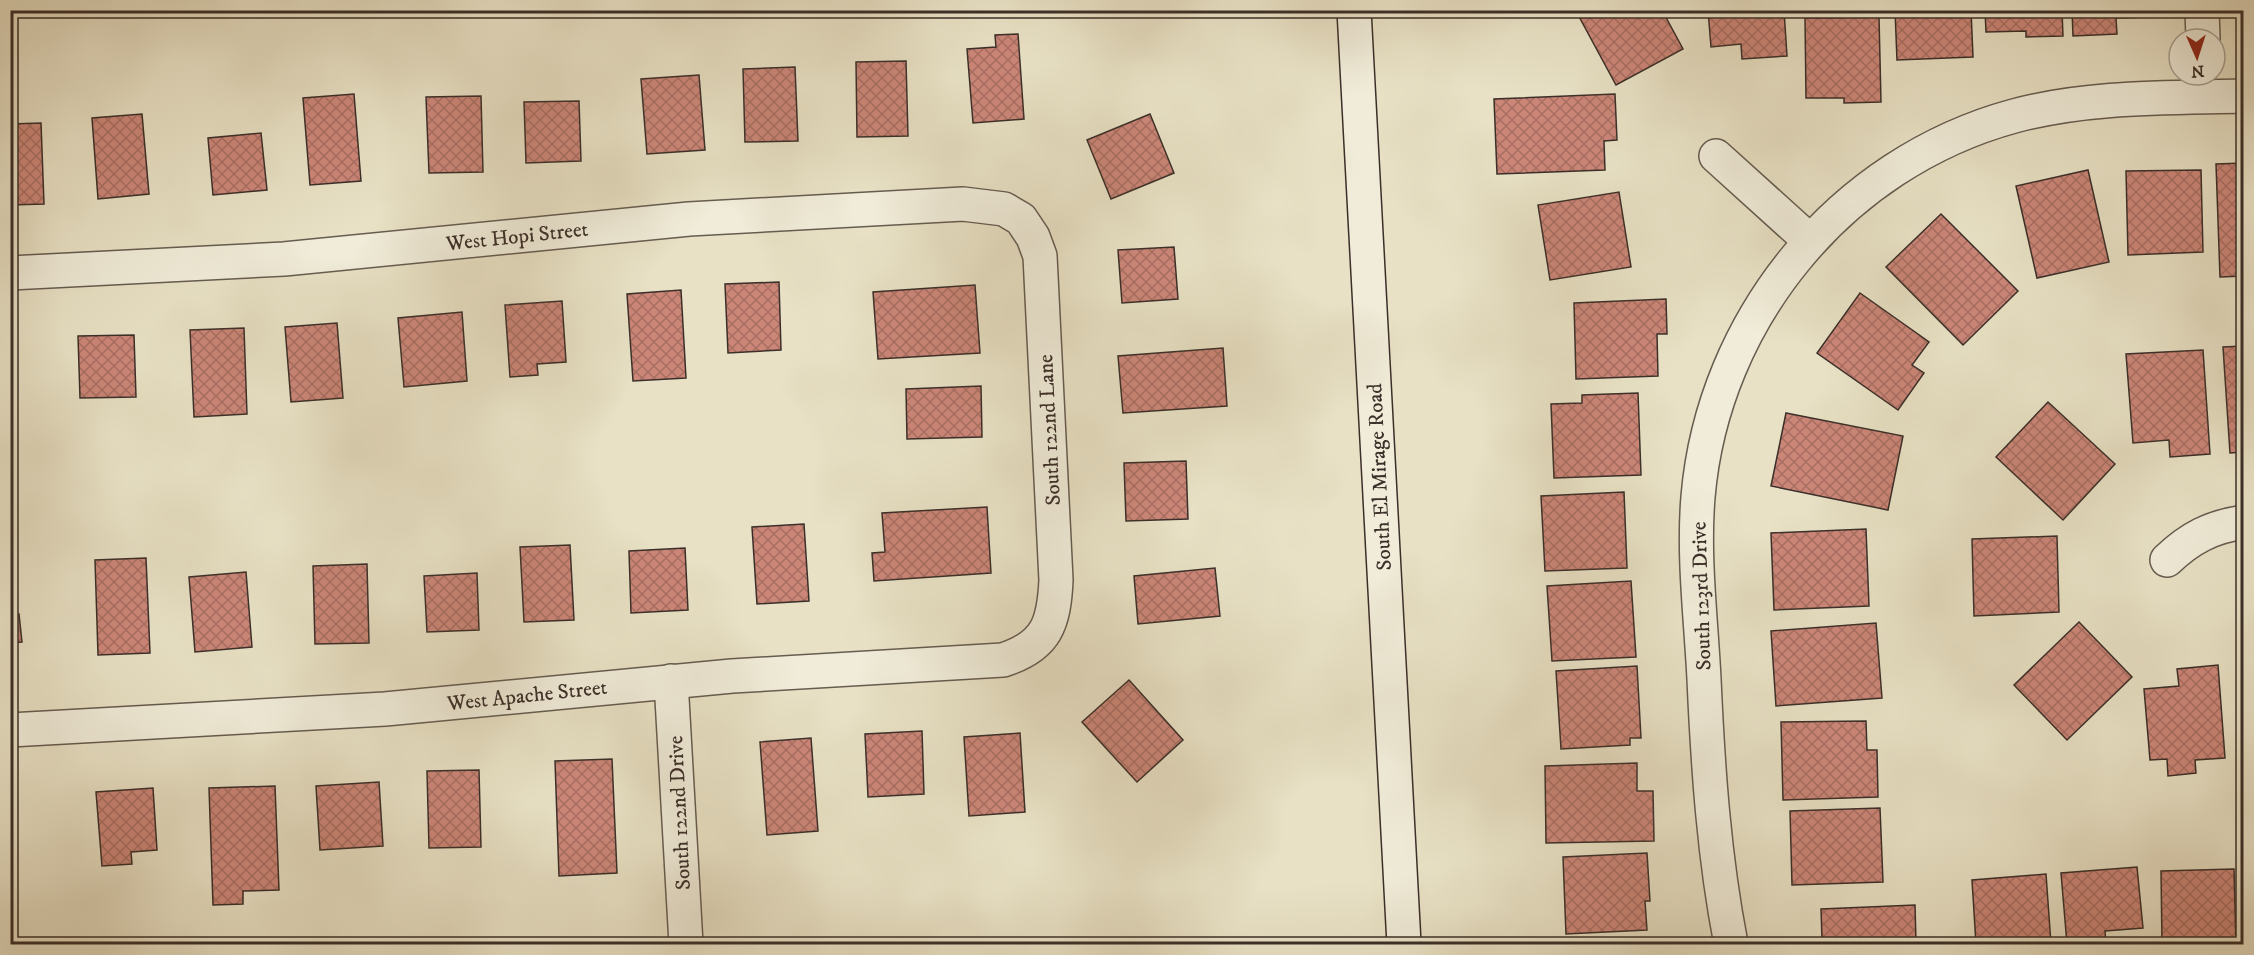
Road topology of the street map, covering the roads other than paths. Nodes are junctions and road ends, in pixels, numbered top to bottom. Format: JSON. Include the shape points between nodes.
{"nodes":[{"id":1,"x":1354,"y":10,"type":"edge"},
{"id":2,"x":2202,"y":10,"type":"edge"},
{"id":3,"x":2203,"y":27,"type":"edge"},
{"id":4,"x":2200,"y":87,"type":"edge"},
{"id":5,"x":2210,"y":87,"type":"edge"},
{"id":6,"x":2244,"y":96,"type":"edge"},
{"id":7,"x":1716,"y":156,"type":"dead end"},
{"id":8,"x":1021,"y":219,"type":"joint"},
{"id":9,"x":1810,"y":241,"type":"junction"},
{"id":10,"x":10,"y":273,"type":"edge"},
{"id":11,"x":2244,"y":522,"type":"edge"},
{"id":12,"x":2167,"y":560,"type":"dead end"},
{"id":13,"x":1039,"y":641,"type":"joint"},
{"id":14,"x":671,"y":681,"type":"junction"},
{"id":15,"x":10,"y":730,"type":"edge"},
{"id":16,"x":686,"y":945,"type":"edge"},
{"id":17,"x":1404,"y":945,"type":"edge"},
{"id":18,"x":1731,"y":945,"type":"edge"}],
"edges":[{"from":1,"to":17,"type":"street","name":"South El Mirage Road"},
{"from":2,"to":3,"type":"street"},
{"from":4,"to":9,"type":"street","via":[[2050,108],[1975,129],[1938,144],[1903,165],[1846,207]]},
{"from":5,"to":6,"type":"street"},
{"from":7,"to":9,"type":"street"},
{"from":8,"to":10,"type":"street","name":"West Hopi Street","via":[[1004,209],[963,204],[742,215],[284,259]]},
{"from":8,"to":13,"type":"street","name":"South 122nd Lane","via":[[1040,256],[1042,276],[1056,580],[1050,624]]},
{"from":9,"to":18,"type":"street","name":"South 123rd Drive","via":[[1766,297],[1730,364],[1708,432],[1698,499],[1709,783]]},
{"from":11,"to":12,"type":"street","via":[[2206,530],[2184,543]]},
{"from":13,"to":14,"type":"street","name":"West Apache Street","via":[[1023,654],[1003,660]]},
{"from":14,"to":15,"type":"street","name":"West Apache Street","via":[[385,709]]},
{"from":14,"to":16,"type":"street","name":"South 122nd Drive"}]}
